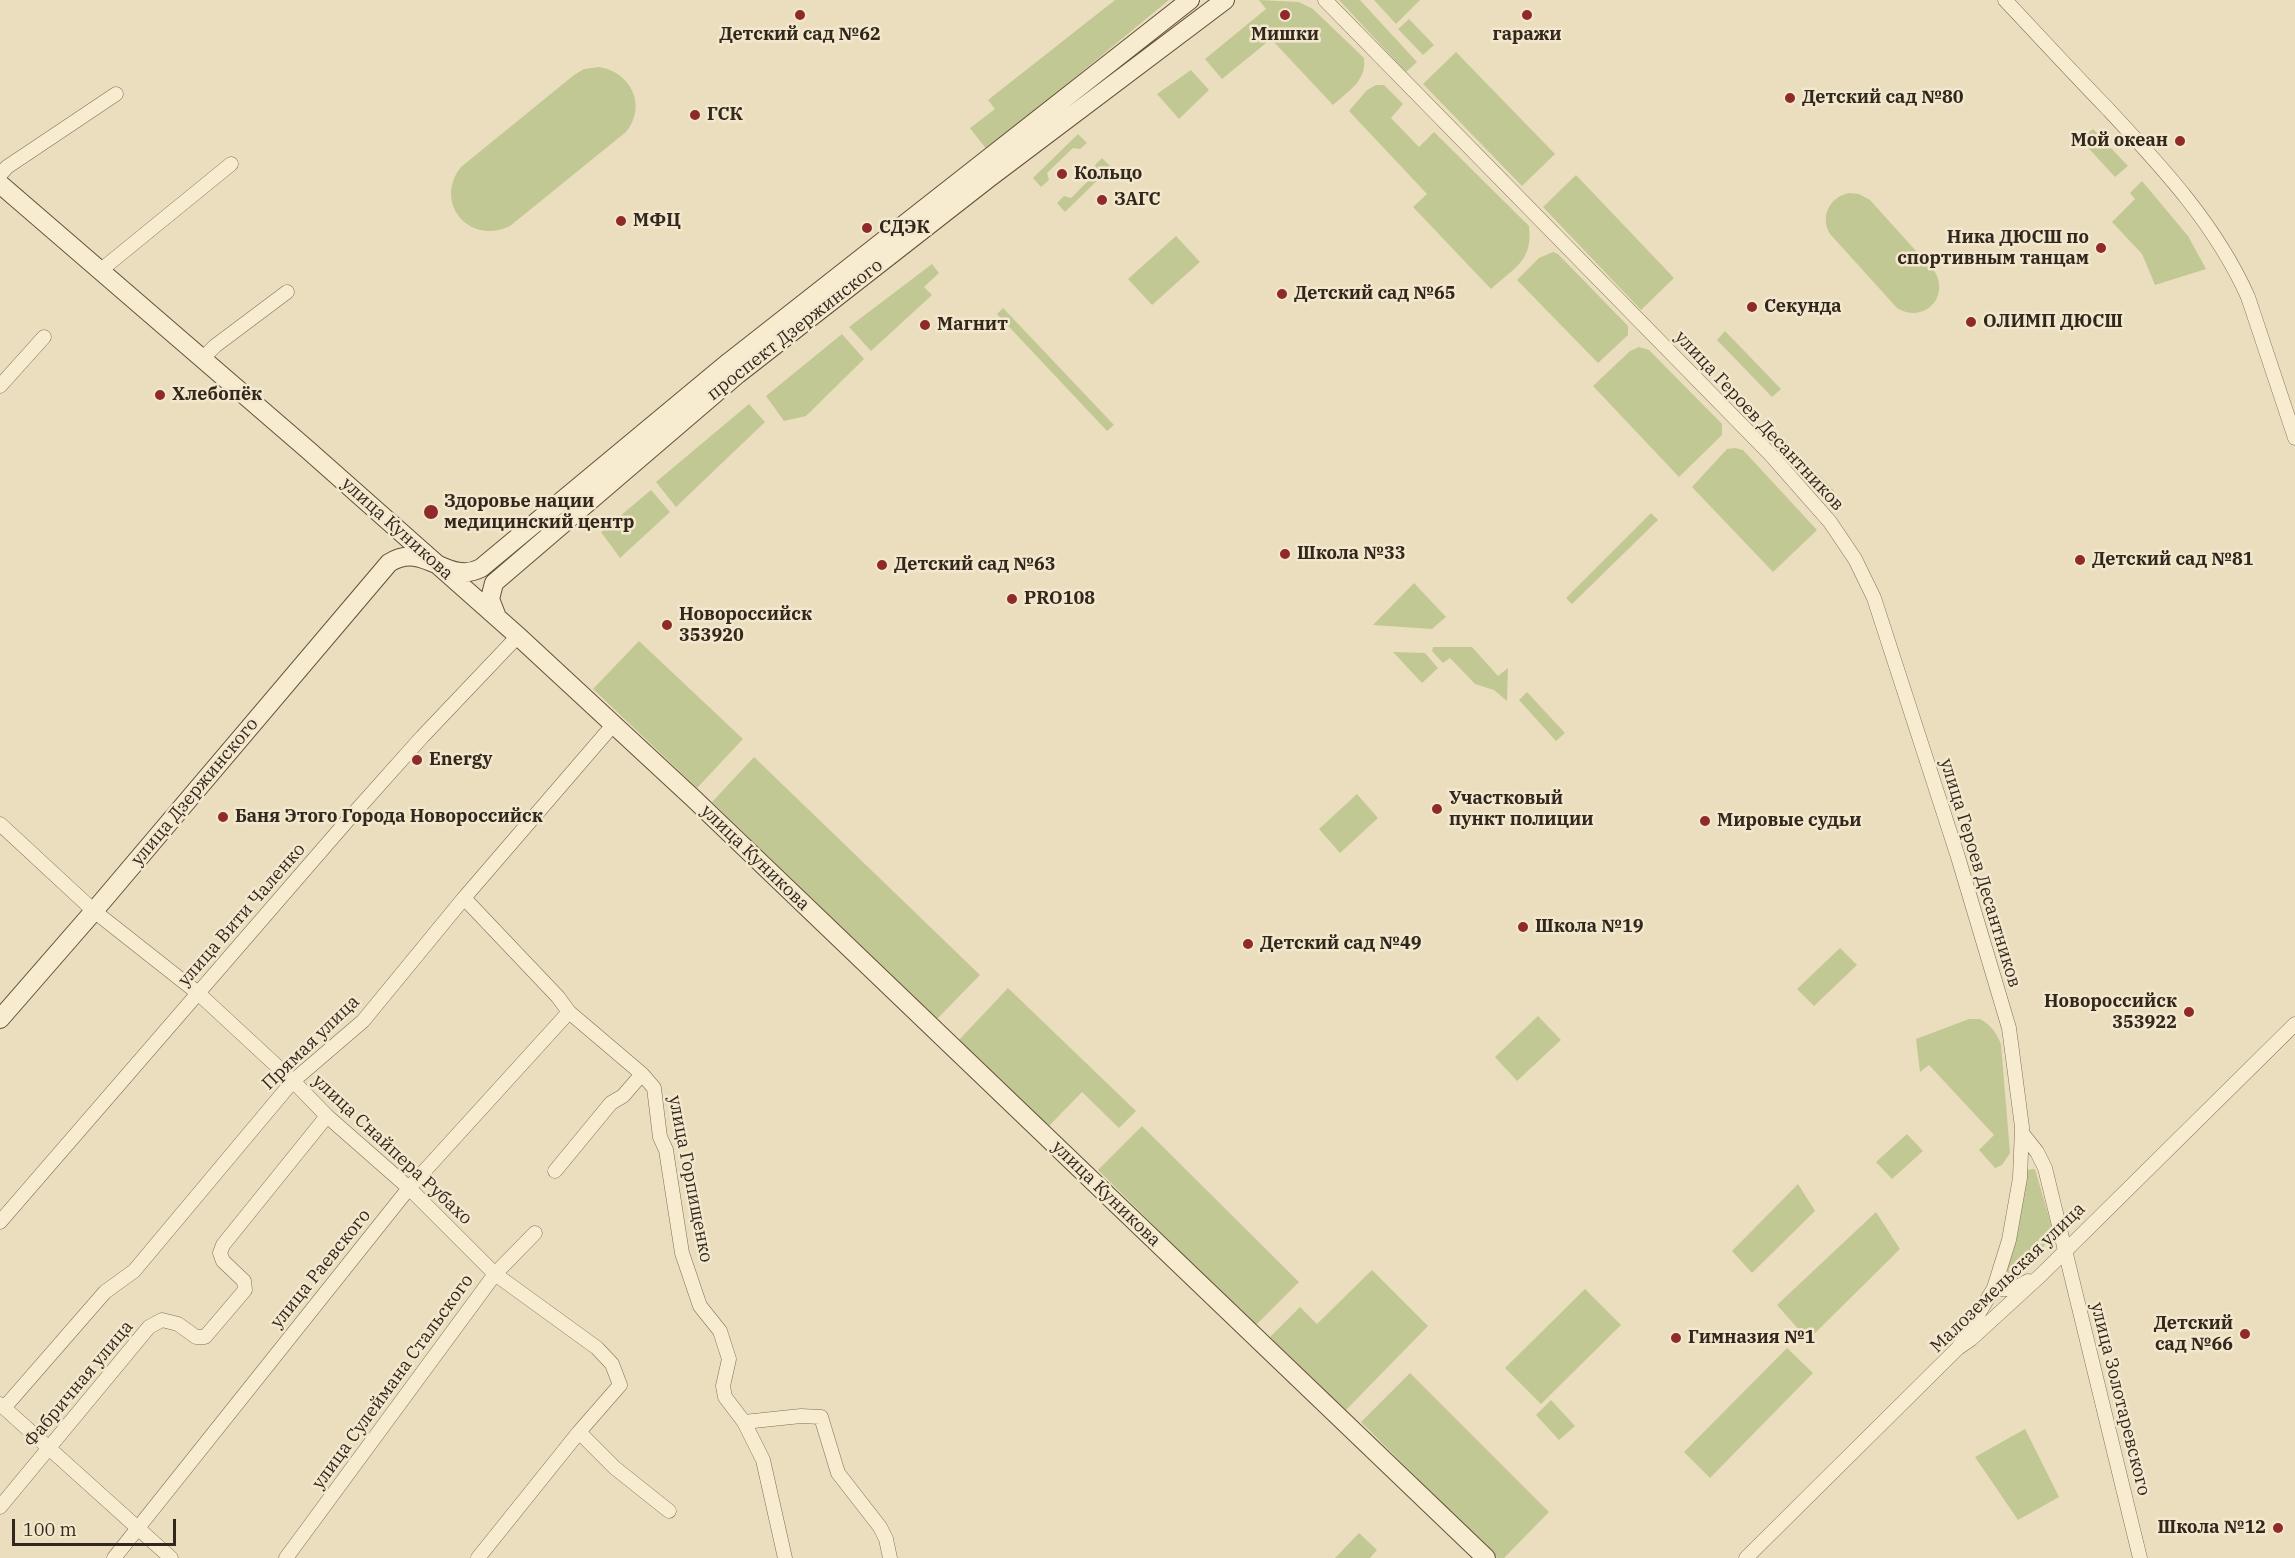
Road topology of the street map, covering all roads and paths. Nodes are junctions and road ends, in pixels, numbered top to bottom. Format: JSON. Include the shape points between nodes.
{"nodes":[{"id":1,"x":1190,"y":0,"type":"edge"},
{"id":2,"x":1225,"y":0,"type":"edge"},
{"id":3,"x":1325,"y":0,"type":"edge"},
{"id":4,"x":2005,"y":0,"type":"edge"},
{"id":5,"x":116,"y":94,"type":"dead end"},
{"id":6,"x":231,"y":164,"type":"dead end"},
{"id":7,"x":0,"y":176,"type":"edge"},
{"id":8,"x":0,"y":184,"type":"edge"},
{"id":9,"x":101,"y":270,"type":"junction"},
{"id":10,"x":287,"y":292,"type":"dead end"},
{"id":11,"x":44,"y":337,"type":"dead end"},
{"id":12,"x":203,"y":358,"type":"junction"},
{"id":13,"x":733,"y":368,"type":"junction"},
{"id":14,"x":0,"y":386,"type":"edge"},
{"id":15,"x":2295,"y":438,"type":"edge"},
{"id":16,"x":387,"y":521,"type":"junction"},
{"id":17,"x":389,"y":563,"type":"junction"},
{"id":18,"x":436,"y":565,"type":"junction"},
{"id":19,"x":481,"y":568,"type":"junction"},
{"id":20,"x":494,"y":583,"type":"junction"},
{"id":21,"x":470,"y":592,"type":"junction"},
{"id":22,"x":500,"y":621,"type":"junction"},
{"id":23,"x":518,"y":636,"type":"junction"},
{"id":24,"x":614,"y":725,"type":"junction"},
{"id":25,"x":0,"y":824,"type":"edge"},
{"id":26,"x":464,"y":898,"type":"junction"},
{"id":27,"x":94,"y":911,"type":"junction"},
{"id":28,"x":198,"y":993,"type":"junction"},
{"id":29,"x":568,"y":1012,"type":"junction"},
{"id":30,"x":0,"y":1019,"type":"edge"},
{"id":31,"x":2295,"y":1024,"type":"edge"},
{"id":32,"x":642,"y":1074,"type":"junction"},
{"id":33,"x":293,"y":1081,"type":"junction"},
{"id":34,"x":327,"y":1116,"type":"junction"},
{"id":35,"x":2022,"y":1133,"type":"junction"},
{"id":36,"x":555,"y":1171,"type":"dead end"},
{"id":37,"x":409,"y":1188,"type":"junction"},
{"id":38,"x":0,"y":1222,"type":"edge"},
{"id":39,"x":535,"y":1233,"type":"dead end"},
{"id":40,"x":2065,"y":1250,"type":"junction"},
{"id":41,"x":495,"y":1274,"type":"junction"},
{"id":42,"x":2041,"y":1275,"type":"junction"},
{"id":43,"x":1994,"y":1288,"type":"junction"},
{"id":44,"x":1958,"y":1348,"type":"junction"},
{"id":45,"x":2,"y":1406,"type":"edge"},
{"id":46,"x":744,"y":1422,"type":"junction"},
{"id":47,"x":579,"y":1432,"type":"junction"},
{"id":48,"x":49,"y":1448,"type":"junction"},
{"id":49,"x":0,"y":1508,"type":"edge"},
{"id":50,"x":669,"y":1511,"type":"dead end"},
{"id":51,"x":138,"y":1527,"type":"junction"},
{"id":52,"x":114,"y":1558,"type":"edge"},
{"id":53,"x":171,"y":1558,"type":"edge"},
{"id":54,"x":286,"y":1558,"type":"edge"},
{"id":55,"x":478,"y":1558,"type":"edge"},
{"id":56,"x":785,"y":1558,"type":"edge"},
{"id":57,"x":890,"y":1558,"type":"edge"},
{"id":58,"x":1486,"y":1558,"type":"edge"},
{"id":59,"x":1746,"y":1558,"type":"edge"},
{"id":60,"x":2140,"y":1558,"type":"edge"}],
"edges":[{"from":1,"to":13,"type":"street","name":"проспект Дзержинского"},
{"from":2,"to":13,"type":"street","name":"проспект Дзержинского"},
{"from":3,"to":35,"type":"street","name":"улица Героев Десантников","via":[[1771,455],[1830,522],[1855,559],[1874,598],[2001,999],[2009,1028]]},
{"from":4,"to":15,"type":"street","via":[[2177,185],[2216,238],[2248,297]]},
{"from":5,"to":7,"type":"street","via":[[7,167]]},
{"from":6,"to":9,"type":"street"},
{"from":8,"to":9,"type":"street","name":"улица Куникова"},
{"from":9,"to":12,"type":"street","name":"улица Куникова"},
{"from":10,"to":12,"type":"street"},
{"from":11,"to":14,"type":"street"},
{"from":12,"to":16,"type":"street","name":"улица Куникова"},
{"from":13,"to":19,"type":"street","name":"проспект Дзержинского"},
{"from":13,"to":20,"type":"street","name":"проспект Дзержинского"},
{"from":16,"to":17,"type":"street","via":[[395,546]]},
{"from":16,"to":18,"type":"street","name":"улица Куникова"},
{"from":17,"to":18,"type":"street","via":[[414,555]]},
{"from":17,"to":27,"type":"street","name":"улица Дзержинского"},
{"from":18,"to":19,"type":"street","via":[[464,573]]},
{"from":18,"to":21,"type":"street","name":"улица Куникова"},
{"from":19,"to":21,"type":"street"},
{"from":20,"to":21,"type":"street"},
{"from":20,"to":22,"type":"street","via":[[490,599]]},
{"from":21,"to":22,"type":"street","name":"улица Куникова"},
{"from":22,"to":23,"type":"street","name":"улица Куникова"},
{"from":23,"to":24,"type":"street","name":"улица Куникова"},
{"from":23,"to":28,"type":"street","name":"улица Вити Чаленко","via":[[422,737]]},
{"from":24,"to":26,"type":"street","name":"Прямая улица"},
{"from":24,"to":58,"type":"street","name":"улица Куникова"},
{"from":25,"to":27,"type":"street","name":"улица Снайпера Рубахо"},
{"from":26,"to":29,"type":"street","name":"улица Горпищенко"},
{"from":26,"to":33,"type":"street","name":"Прямая улица","via":[[363,1021]]},
{"from":27,"to":28,"type":"street","name":"улица Снайпера Рубахо"},
{"from":27,"to":30,"type":"street","name":"улица Дзержинского"},
{"from":28,"to":33,"type":"street","name":"улица Снайпера Рубахо"},
{"from":28,"to":38,"type":"street","name":"улица Вити Чаленко"},
{"from":29,"to":32,"type":"street","name":"улица Горпищенко"},
{"from":29,"to":37,"type":"street","name":"улица Раевского"},
{"from":31,"to":40,"type":"street","name":"Малоземельская улица"},
{"from":32,"to":36,"type":"street","via":[[623,1096],[611,1103]]},
{"from":32,"to":46,"type":"street","name":"улица Горпищенко","via":[[654,1088],[657,1099],[660,1137],[666,1150],[682,1253],[700,1306],[720,1331],[729,1359],[723,1386],[725,1397]]},
{"from":33,"to":34,"type":"street","name":"улица Снайпера Рубахо"},
{"from":33,"to":45,"type":"street","name":"Прямая улица","via":[[134,1271],[105,1292]]},
{"from":34,"to":37,"type":"street","name":"улица Снайпера Рубахо"},
{"from":34,"to":48,"type":"street","name":"Фабричная улица","via":[[223,1245],[220,1253],[244,1281],[245,1290],[205,1337],[195,1337],[177,1324],[162,1320],[150,1327]]},
{"from":35,"to":40,"type":"street","name":"улица Героев Десантников","via":[[2045,1168]]},
{"from":35,"to":43,"type":"street","via":[[2015,1213]]},
{"from":37,"to":41,"type":"street","name":"улица Снайпера Рубахо"},
{"from":37,"to":51,"type":"street","name":"улица Раевского"},
{"from":39,"to":41,"type":"street","name":"улица Сулеймана Стальского"},
{"from":40,"to":42,"type":"street","name":"Малоземельская улица"},
{"from":40,"to":60,"type":"street","name":"улица Золотаревского"},
{"from":41,"to":47,"type":"street","name":"улица Снайпера Рубахо","via":[[597,1348],[612,1364],[620,1385]]},
{"from":41,"to":54,"type":"street","name":"улица Сулеймана Стальского"},
{"from":42,"to":43,"type":"street","via":[[2016,1288]]},
{"from":42,"to":44,"type":"street","name":"Малоземельская улица"},
{"from":43,"to":44,"type":"street"},
{"from":44,"to":59,"type":"street","name":"Малоземельская улица"},
{"from":45,"to":48,"type":"street"},
{"from":46,"to":56,"type":"street","name":"улица Горпищенко","via":[[763,1460]]},
{"from":46,"to":57,"type":"street","via":[[821,1417],[838,1473],[880,1527]]},
{"from":47,"to":50,"type":"street","via":[[615,1468]]},
{"from":47,"to":55,"type":"street"},
{"from":48,"to":49,"type":"street","name":"Фабричная улица"},
{"from":48,"to":51,"type":"street"},
{"from":51,"to":52,"type":"street","name":"улица Раевского"},
{"from":51,"to":53,"type":"street"}]}
